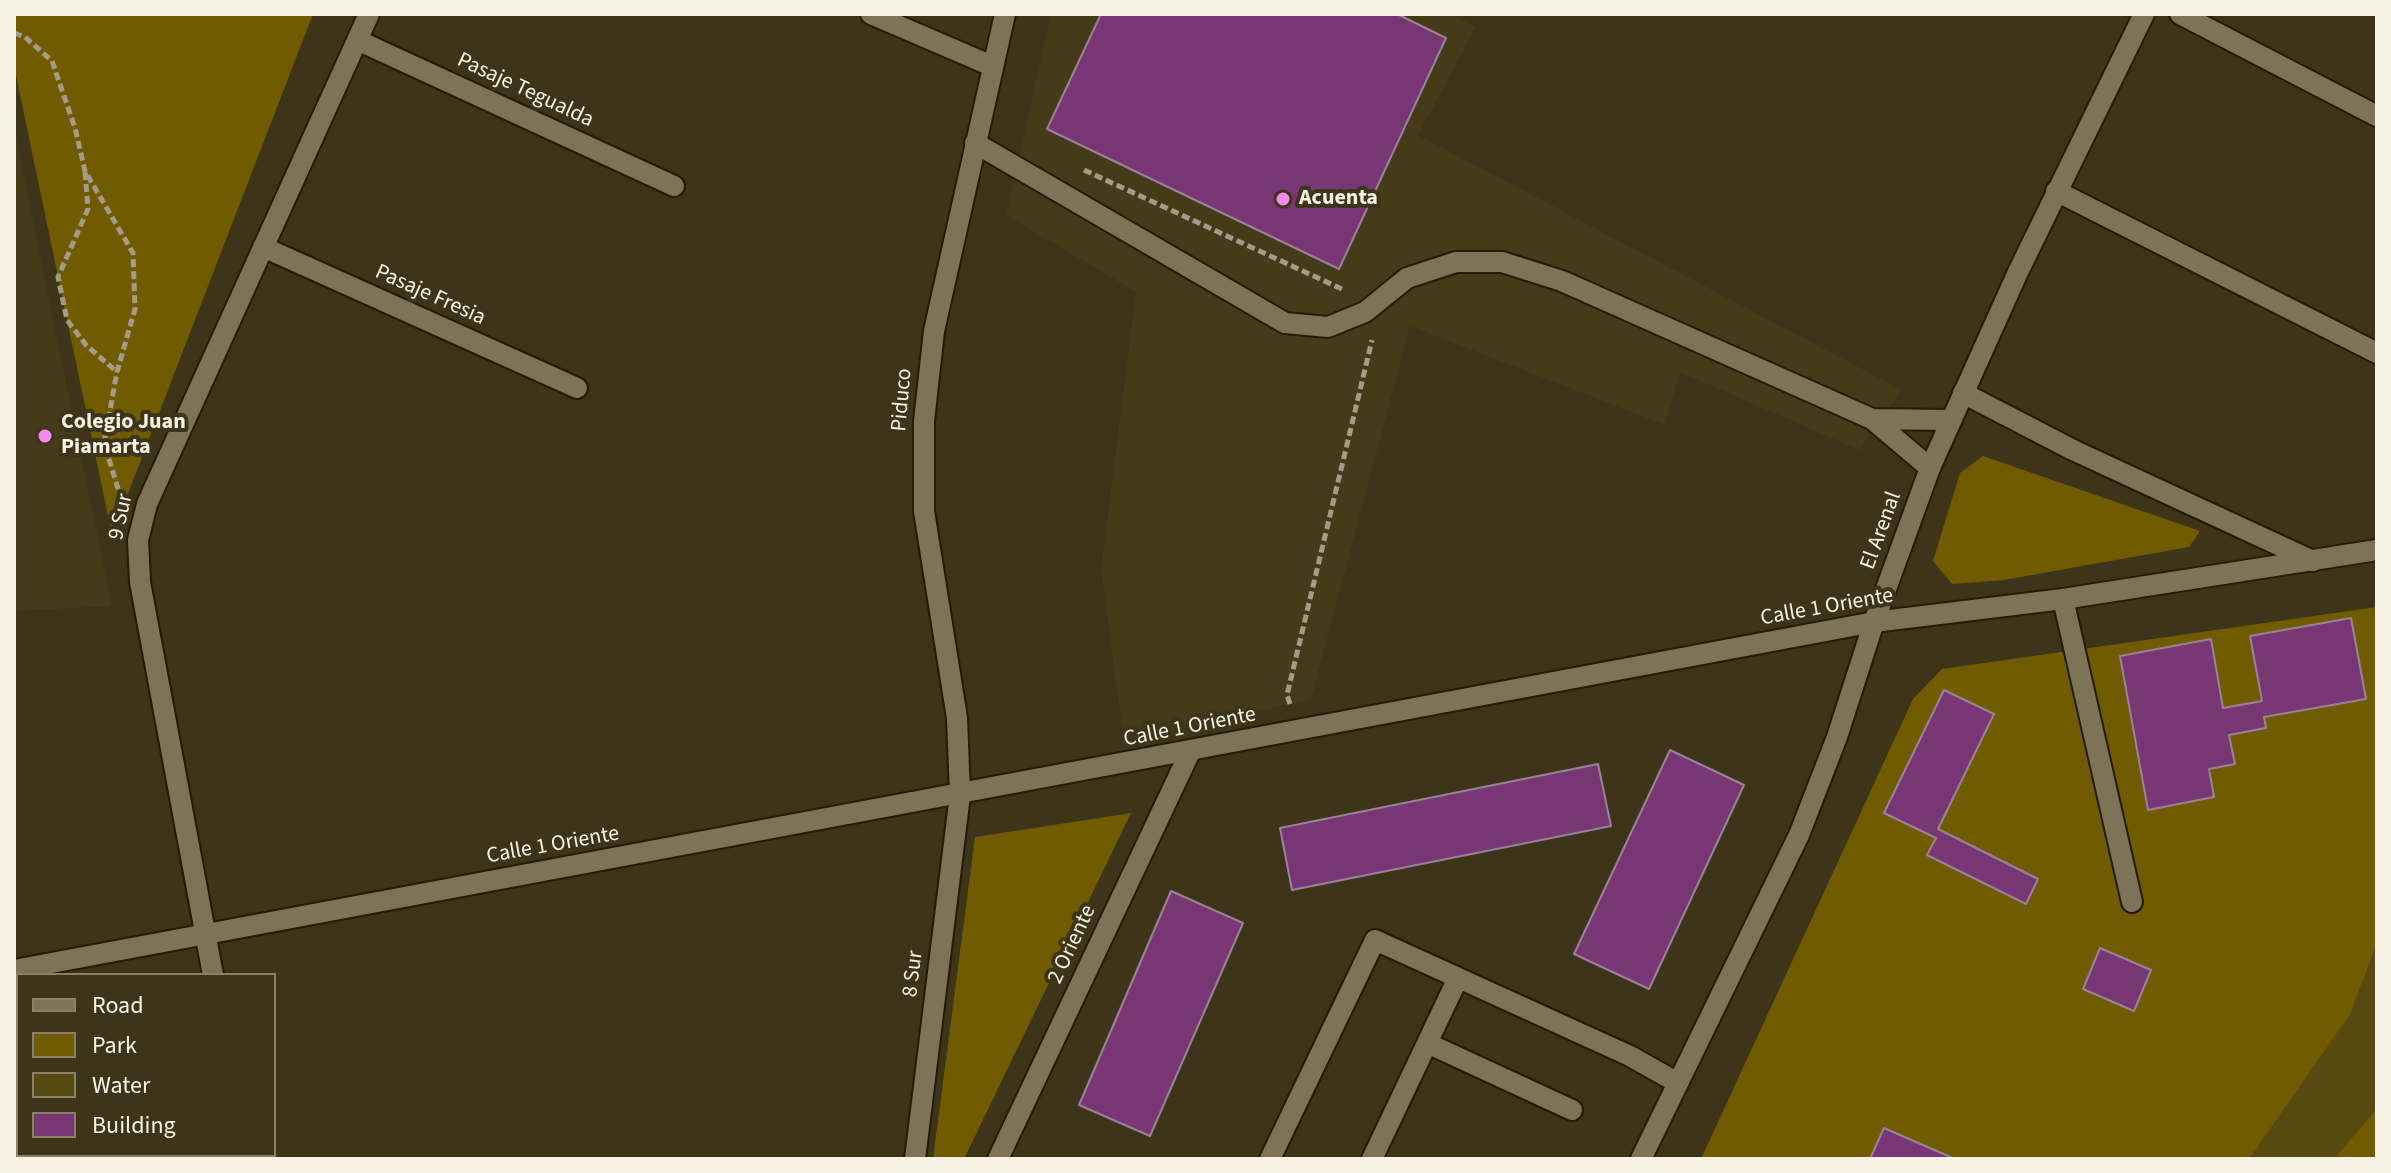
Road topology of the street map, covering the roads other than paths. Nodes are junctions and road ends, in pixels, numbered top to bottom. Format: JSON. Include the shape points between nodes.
{"nodes":[{"id":1,"x":369,"y":14,"type":"edge"},
{"id":2,"x":871,"y":14,"type":"edge"},
{"id":3,"x":1005,"y":14,"type":"edge"},
{"id":4,"x":2144,"y":14,"type":"edge"},
{"id":5,"x":2180,"y":14,"type":"edge"},
{"id":6,"x":357,"y":40,"type":"junction"},
{"id":7,"x":992,"y":66,"type":"junction"},
{"id":8,"x":2377,"y":116,"type":"edge"},
{"id":9,"x":975,"y":143,"type":"junction"},
{"id":10,"x":674,"y":186,"type":"dead end"},
{"id":11,"x":2056,"y":191,"type":"junction"},
{"id":12,"x":263,"y":247,"type":"junction"},
{"id":13,"x":2377,"y":353,"type":"edge"},
{"id":14,"x":577,"y":388,"type":"dead end"},
{"id":15,"x":1963,"y":393,"type":"junction"},
{"id":16,"x":1872,"y":419,"type":"junction"},
{"id":17,"x":1951,"y":420,"type":"junction"},
{"id":18,"x":1930,"y":468,"type":"junction"},
{"id":19,"x":2377,"y":550,"type":"edge"},
{"id":20,"x":2313,"y":561,"type":"junction"},
{"id":21,"x":2063,"y":599,"type":"junction"},
{"id":22,"x":1874,"y":622,"type":"junction"},
{"id":23,"x":1190,"y":752,"type":"junction"},
{"id":24,"x":960,"y":795,"type":"junction"},
{"id":25,"x":2132,"y":902,"type":"dead end"},
{"id":26,"x":205,"y":934,"type":"junction"},
{"id":27,"x":14,"y":970,"type":"edge"},
{"id":28,"x":213,"y":973,"type":"edge"},
{"id":29,"x":1458,"y":978,"type":"junction"},
{"id":30,"x":1427,"y":1043,"type":"junction"},
{"id":31,"x":1678,"y":1083,"type":"junction"},
{"id":32,"x":1572,"y":1110,"type":"dead end"},
{"id":33,"x":915,"y":1159,"type":"edge"},
{"id":34,"x":998,"y":1159,"type":"edge"},
{"id":35,"x":1270,"y":1159,"type":"edge"},
{"id":36,"x":1372,"y":1159,"type":"edge"},
{"id":37,"x":1641,"y":1159,"type":"edge"}],
"edges":[{"from":1,"to":6,"type":"street","name":"9 Sur"},
{"from":2,"to":7,"type":"street"},
{"from":3,"to":7,"type":"street","name":"Piduco"},
{"from":4,"to":11,"type":"street","name":"El Arenal"},
{"from":5,"to":8,"type":"street"},
{"from":6,"to":10,"type":"street","name":"Pasaje Tegualda"},
{"from":6,"to":12,"type":"street","name":"9 Sur"},
{"from":7,"to":9,"type":"street","name":"Piduco"},
{"from":9,"to":16,"type":"street","via":[[1285,323],[1328,327],[1365,312],[1407,278],[1456,262],[1502,262],[1562,281]]},
{"from":9,"to":24,"type":"street","name":"Piduco","via":[[934,331],[923,436],[926,526],[957,718]]},
{"from":11,"to":13,"type":"street"},
{"from":11,"to":15,"type":"street","name":"El Arenal"},
{"from":12,"to":14,"type":"street","name":"Pasaje Fresia"},
{"from":12,"to":26,"type":"street","name":"9 Sur","via":[[147,504],[138,540],[140,582]]},
{"from":15,"to":17,"type":"street","name":"El Arenal"},
{"from":15,"to":20,"type":"street"},
{"from":16,"to":17,"type":"street"},
{"from":16,"to":18,"type":"street"},
{"from":17,"to":18,"type":"street","name":"El Arenal"},
{"from":18,"to":22,"type":"street","name":"El Arenal"},
{"from":19,"to":20,"type":"street","name":"Calle 1 Oriente"},
{"from":20,"to":21,"type":"street","name":"Calle 1 Oriente"},
{"from":21,"to":22,"type":"street","name":"Calle 1 Oriente"},
{"from":21,"to":25,"type":"street"},
{"from":22,"to":23,"type":"street","name":"Calle 1 Oriente"},
{"from":22,"to":31,"type":"street","name":"El Arenal","via":[[1799,835]]},
{"from":23,"to":24,"type":"street","name":"Calle 1 Oriente"},
{"from":23,"to":34,"type":"street","name":"2 Oriente"},
{"from":24,"to":26,"type":"street","name":"Calle 1 Oriente"},
{"from":24,"to":33,"type":"street","name":"8 Sur"},
{"from":26,"to":27,"type":"street","name":"Calle 1 Oriente"},
{"from":26,"to":28,"type":"street","name":"9 Sur"},
{"from":29,"to":30,"type":"street"},
{"from":29,"to":31,"type":"street"},
{"from":29,"to":35,"type":"street","via":[[1375,940]]},
{"from":30,"to":32,"type":"street"},
{"from":30,"to":36,"type":"street"},
{"from":31,"to":37,"type":"street","name":"El Arenal"}]}
